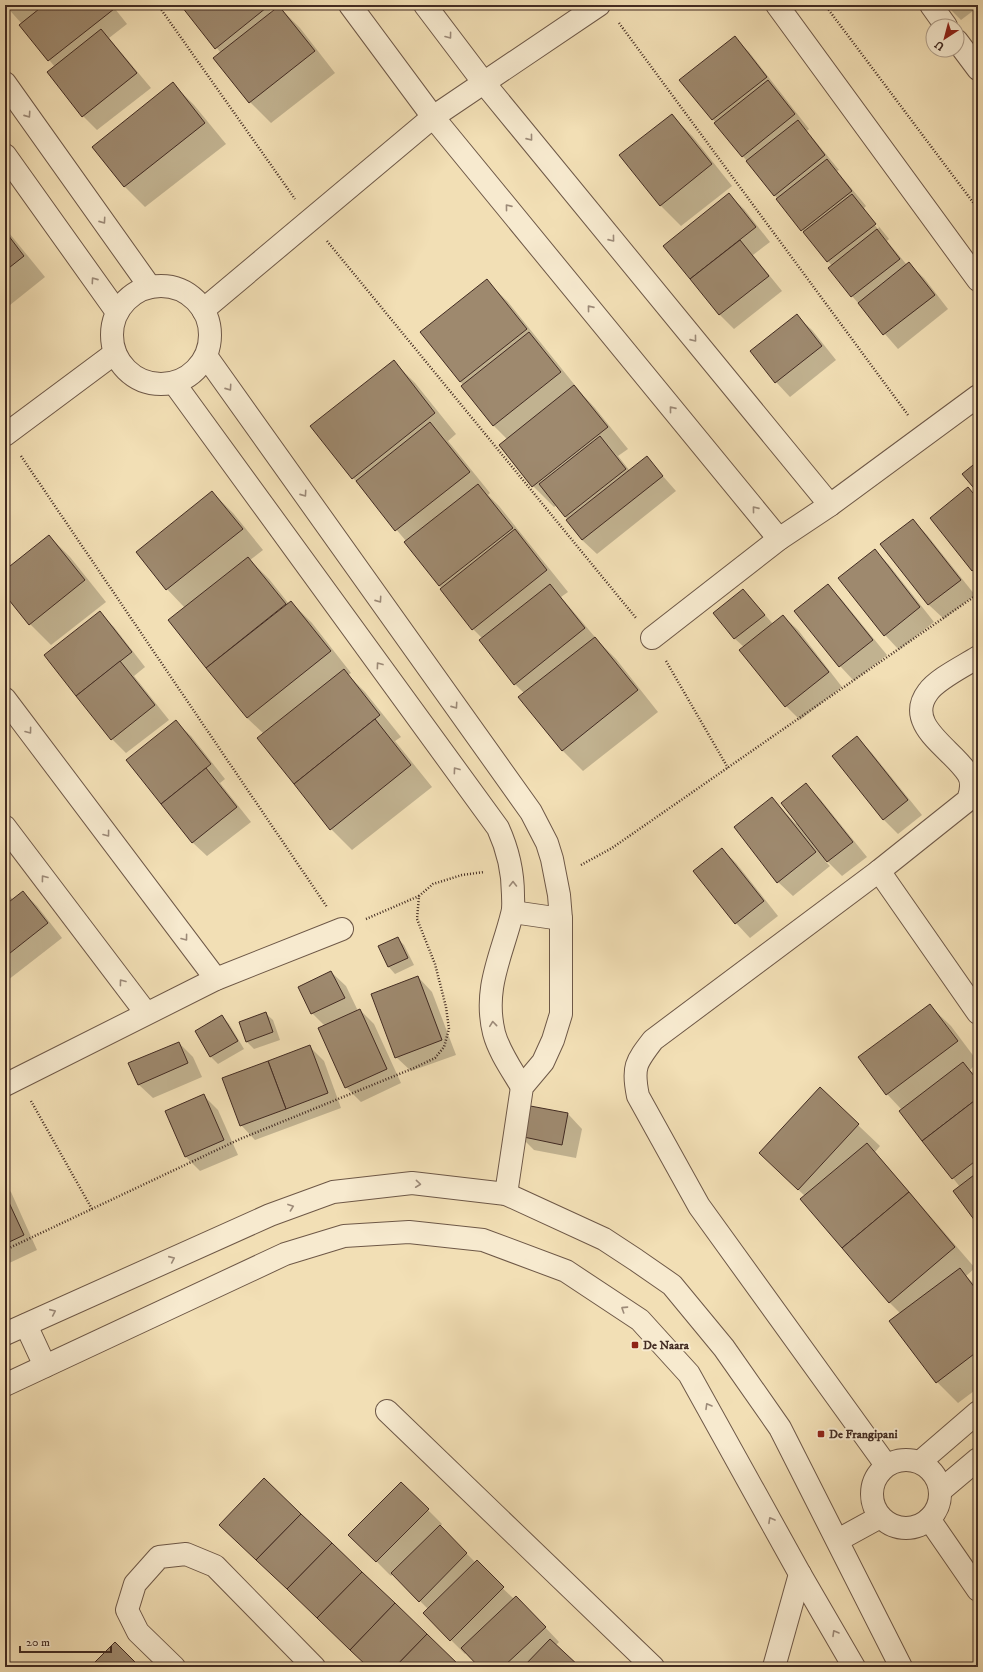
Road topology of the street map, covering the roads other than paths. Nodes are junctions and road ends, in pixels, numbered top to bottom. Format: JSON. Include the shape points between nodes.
{"nodes":[{"id":1,"x":350,"y":5,"type":"edge"},
{"id":2,"x":425,"y":5,"type":"edge"},
{"id":3,"x":777,"y":5,"type":"edge"},
{"id":4,"x":931,"y":5,"type":"edge"},
{"id":5,"x":607,"y":11,"type":"edge"},
{"id":6,"x":940,"y":18,"type":"edge"},
{"id":7,"x":965,"y":52,"type":"edge"},
{"id":8,"x":978,"y":69,"type":"edge"},
{"id":9,"x":5,"y":83,"type":"edge"},
{"id":10,"x":484,"y":83,"type":"junction"},
{"id":11,"x":434,"y":117,"type":"junction"},
{"id":12,"x":5,"y":155,"type":"edge"},
{"id":13,"x":978,"y":280,"type":"edge"},
{"id":14,"x":150,"y":287,"type":"junction"},
{"id":15,"x":203,"y":310,"type":"junction"},
{"id":16,"x":117,"y":312,"type":"junction"},
{"id":17,"x":115,"y":353,"type":"junction"},
{"id":18,"x":206,"y":356,"type":"junction"},
{"id":19,"x":174,"y":384,"type":"junction"},
{"id":20,"x":978,"y":396,"type":"edge"},
{"id":21,"x":6,"y":435,"type":"edge"},
{"id":22,"x":830,"y":505,"type":"junction"},
{"id":23,"x":779,"y":539,"type":"junction"},
{"id":24,"x":652,"y":638,"type":"road end"},
{"id":25,"x":978,"y":657,"type":"edge"},
{"id":26,"x":5,"y":700,"type":"edge"},
{"id":27,"x":5,"y":827,"type":"edge"},
{"id":28,"x":879,"y":871,"type":"junction"},
{"id":29,"x":513,"y":912,"type":"junction"},
{"id":30,"x":561,"y":919,"type":"junction"},
{"id":31,"x":342,"y":929,"type":"road end"},
{"id":32,"x":216,"y":979,"type":"junction"},
{"id":33,"x":146,"y":1013,"type":"junction"},
{"id":34,"x":978,"y":1013,"type":"edge"},
{"id":35,"x":12,"y":1082,"type":"edge"},
{"id":36,"x":522,"y":1087,"type":"junction"},
{"id":37,"x":506,"y":1194,"type":"junction"},
{"id":38,"x":26,"y":1325,"type":"junction"},
{"id":39,"x":5,"y":1334,"type":"edge"},
{"id":40,"x":45,"y":1366,"type":"junction"},
{"id":41,"x":5,"y":1385,"type":"edge"},
{"id":42,"x":387,"y":1411,"type":"dead end"},
{"id":43,"x":978,"y":1412,"type":"edge"},
{"id":44,"x":978,"y":1459,"type":"edge"},
{"id":45,"x":920,"y":1462,"type":"junction"},
{"id":46,"x":886,"y":1465,"type":"junction"},
{"id":47,"x":940,"y":1491,"type":"junction"},
{"id":48,"x":880,"y":1517,"type":"junction"},
{"id":49,"x":929,"y":1519,"type":"junction"},
{"id":50,"x":838,"y":1540,"type":"junction"},
{"id":51,"x":800,"y":1574,"type":"junction"},
{"id":52,"x":978,"y":1590,"type":"edge"},
{"id":53,"x":174,"y":1667,"type":"edge"},
{"id":54,"x":314,"y":1667,"type":"edge"},
{"id":55,"x":652,"y":1667,"type":"edge"},
{"id":56,"x":774,"y":1667,"type":"edge"},
{"id":57,"x":854,"y":1667,"type":"edge"},
{"id":58,"x":901,"y":1667,"type":"edge"}],
"edges":[{"from":1,"to":11,"type":"street"},
{"from":2,"to":10,"type":"street","one_way":true},
{"from":3,"to":13,"type":"street"},
{"from":4,"to":6,"type":"street"},
{"from":5,"to":10,"type":"street"},
{"from":7,"to":8,"type":"street"},
{"from":9,"to":14,"type":"street","one_way":true},
{"from":10,"to":11,"type":"street"},
{"from":10,"to":22,"type":"street","one_way":true},
{"from":11,"to":15,"type":"street"},
{"from":23,"to":11,"type":"street","one_way":true},
{"from":16,"to":12,"type":"street","one_way":true},
{"from":14,"to":15,"type":"street","via":[[171,287],[190,296]]},
{"from":14,"to":16,"type":"street","via":[[130,296]]},
{"from":15,"to":18,"type":"street","via":[[210,334]]},
{"from":16,"to":17,"type":"street","via":[[111,333]]},
{"from":17,"to":19,"type":"street","via":[[128,372],[150,384]]},
{"from":17,"to":21,"type":"street"},
{"from":18,"to":19,"type":"street","via":[[187,378]]},
{"from":18,"to":30,"type":"street","one_way":true,"via":[[530,812],[547,843],[555,874]]},
{"from":29,"to":19,"type":"street","one_way":true,"via":[[513,873],[506,844],[498,828]]},
{"from":20,"to":22,"type":"street"},
{"from":22,"to":23,"type":"street"},
{"from":23,"to":24,"type":"street"},
{"from":25,"to":28,"type":"street","via":[[928,691],[920,714],[926,727],[969,774],[972,789],[968,800]]},
{"from":26,"to":32,"type":"street","one_way":true},
{"from":33,"to":27,"type":"street","one_way":true},
{"from":28,"to":34,"type":"street"},
{"from":28,"to":46,"type":"street","via":[[653,1040],[637,1061],[635,1079],[638,1096],[699,1206]]},
{"from":29,"to":30,"type":"street"},
{"from":36,"to":29,"type":"street","one_way":true,"via":[[506,1061],[494,1033],[491,1004],[493,975]]},
{"from":30,"to":36,"type":"street","via":[[561,1014],[543,1062]]},
{"from":31,"to":32,"type":"street"},
{"from":32,"to":33,"type":"street"},
{"from":33,"to":35,"type":"street"},
{"from":36,"to":37,"type":"street"},
{"from":38,"to":37,"type":"street","one_way":true,"via":[[270,1215],[333,1192],[412,1183]]},
{"from":37,"to":50,"type":"street","via":[[604,1239],[672,1285],[724,1348],[780,1428]]},
{"from":38,"to":39,"type":"street"},
{"from":38,"to":40,"type":"street"},
{"from":40,"to":41,"type":"street"},
{"from":51,"to":40,"type":"street","one_way":true,"via":[[689,1374],[640,1320],[566,1271],[483,1240],[409,1232],[344,1236],[285,1254]]},
{"from":42,"to":55,"type":"street"},
{"from":43,"to":45,"type":"street"},
{"from":44,"to":47,"type":"street"},
{"from":45,"to":46,"type":"street","via":[[902,1459]]},
{"from":45,"to":47,"type":"street","via":[[930,1469],[937,1479]]},
{"from":46,"to":48,"type":"street","via":[[876,1476],[871,1490],[872,1504]]},
{"from":47,"to":49,"type":"street","via":[[938,1506]]},
{"from":48,"to":49,"type":"street","via":[[891,1525],[904,1528],[918,1526]]},
{"from":48,"to":50,"type":"street"},
{"from":49,"to":52,"type":"street"},
{"from":50,"to":58,"type":"street"},
{"from":51,"to":56,"type":"street"},
{"from":57,"to":51,"type":"street","one_way":true},
{"from":53,"to":54,"type":"street","via":[[138,1632],[127,1610],[135,1584],[159,1557],[186,1554],[215,1566]]}]}
